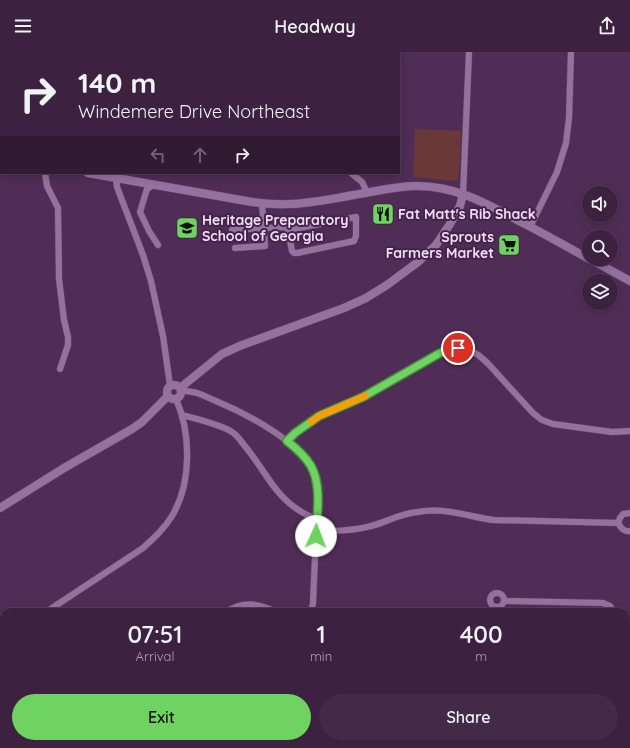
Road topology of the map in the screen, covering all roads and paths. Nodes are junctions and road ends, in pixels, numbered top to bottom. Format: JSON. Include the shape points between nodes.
{"nodes":[{"id":1,"x":468,"y":52,"type":"edge"},
{"id":2,"x":571,"y":52,"type":"edge"},
{"id":3,"x":45,"y":174,"type":"edge"},
{"id":4,"x":94,"y":174,"type":"edge"},
{"id":5,"x":352,"y":174,"type":"edge"},
{"id":6,"x":116,"y":178,"type":"junction"},
{"id":7,"x":153,"y":184,"type":"junction"},
{"id":8,"x":367,"y":192,"type":"junction"},
{"id":9,"x":463,"y":194,"type":"junction"},
{"id":10,"x":262,"y":203,"type":"junction"},
{"id":11,"x":530,"y":227,"type":"junction"},
{"id":12,"x":264,"y":228,"type":"junction"},
{"id":13,"x":232,"y":230,"type":"dead end"},
{"id":14,"x":288,"y":230,"type":"junction"},
{"id":15,"x":158,"y":245,"type":"dead end"},
{"id":16,"x":235,"y":248,"type":"dead end"},
{"id":17,"x":582,"y":255,"type":"edge"},
{"id":18,"x":602,"y":266,"type":"edge"},
{"id":19,"x":630,"y":281,"type":"edge"},
{"id":20,"x":60,"y":369,"type":"dead end"},
{"id":21,"x":170,"y":385,"type":"junction"},
{"id":22,"x":180,"y":389,"type":"junction"},
{"id":23,"x":168,"y":396,"type":"junction"},
{"id":24,"x":176,"y":399,"type":"junction"},
{"id":25,"x":182,"y":415,"type":"junction"},
{"id":26,"x":630,"y":431,"type":"edge"},
{"id":27,"x":287,"y":441,"type":"junction"},
{"id":28,"x":0,"y":508,"type":"edge"},
{"id":29,"x":630,"y":513,"type":"edge"},
{"id":30,"x":317,"y":518,"type":"junction"},
{"id":31,"x":618,"y":523,"type":"junction"},
{"id":32,"x":316,"y":531,"type":"junction"},
{"id":33,"x":630,"y":531,"type":"edge"},
{"id":34,"x":504,"y":601,"type":"dead end"},
{"id":35,"x":52,"y":608,"type":"edge"},
{"id":36,"x":233,"y":608,"type":"edge"},
{"id":37,"x":267,"y":608,"type":"edge"},
{"id":38,"x":312,"y":608,"type":"edge"},
{"id":39,"x":611,"y":608,"type":"edge"}],
"edges":[{"from":1,"to":9,"type":"street"},
{"from":2,"to":11,"type":"street","via":[[566,143],[557,172]]},
{"from":3,"to":20,"type":"street","via":[[50,194],[58,208],[59,279],[68,337]]},
{"from":4,"to":6,"type":"street"},
{"from":5,"to":8,"type":"street","via":[[362,182]]},
{"from":6,"to":7,"type":"street"},
{"from":6,"to":21,"type":"street","via":[[151,281]]},
{"from":7,"to":10,"type":"street"},
{"from":7,"to":15,"type":"street","via":[[147,189],[140,212]]},
{"from":8,"to":9,"type":"street","via":[[418,186]]},
{"from":8,"to":10,"type":"street","via":[[295,204]]},
{"from":9,"to":11,"type":"street"},
{"from":9,"to":22,"type":"street","via":[[460,206],[436,244],[418,262],[387,285],[344,308],[222,354]]},
{"from":10,"to":12,"type":"street"},
{"from":11,"to":17,"type":"street"},
{"from":12,"to":13,"type":"street"},
{"from":12,"to":14,"type":"street","via":[[283,227]]},
{"from":12,"to":16,"type":"street","via":[[265,246]]},
{"from":14,"to":14,"type":"street","via":[[292,251],[297,253],[313,250],[354,241],[356,217]]},
{"from":18,"to":19,"type":"street"},
{"from":21,"to":22,"type":"street"},
{"from":21,"to":23,"type":"street","via":[[166,391]]},
{"from":22,"to":24,"type":"street","via":[[180,396]]},
{"from":22,"to":27,"type":"street","via":[[224,404]]},
{"from":23,"to":24,"type":"street"},
{"from":23,"to":28,"type":"street","via":[[132,429]]},
{"from":24,"to":25,"type":"street"},
{"from":25,"to":30,"type":"street","via":[[232,432],[251,453],[281,497],[307,516]]},
{"from":25,"to":35,"type":"street","via":[[187,446],[186,477],[179,503],[166,525],[142,548]]},
{"from":26,"to":27,"type":"street","via":[[604,431],[553,424],[542,420],[480,356],[461,348],[440,353],[363,397],[319,416]]},
{"from":27,"to":30,"type":"street","via":[[311,466],[318,490]]},
{"from":29,"to":31,"type":"street","via":[[623,514]]},
{"from":30,"to":32,"type":"street"},
{"from":31,"to":32,"type":"street","via":[[493,520],[430,510],[404,514],[358,529]]},
{"from":31,"to":33,"type":"street","via":[[622,529]]},
{"from":32,"to":38,"type":"street"},
{"from":34,"to":39,"type":"street","via":[[603,603]]},
{"from":36,"to":37,"type":"street","via":[[250,604]]}]}
